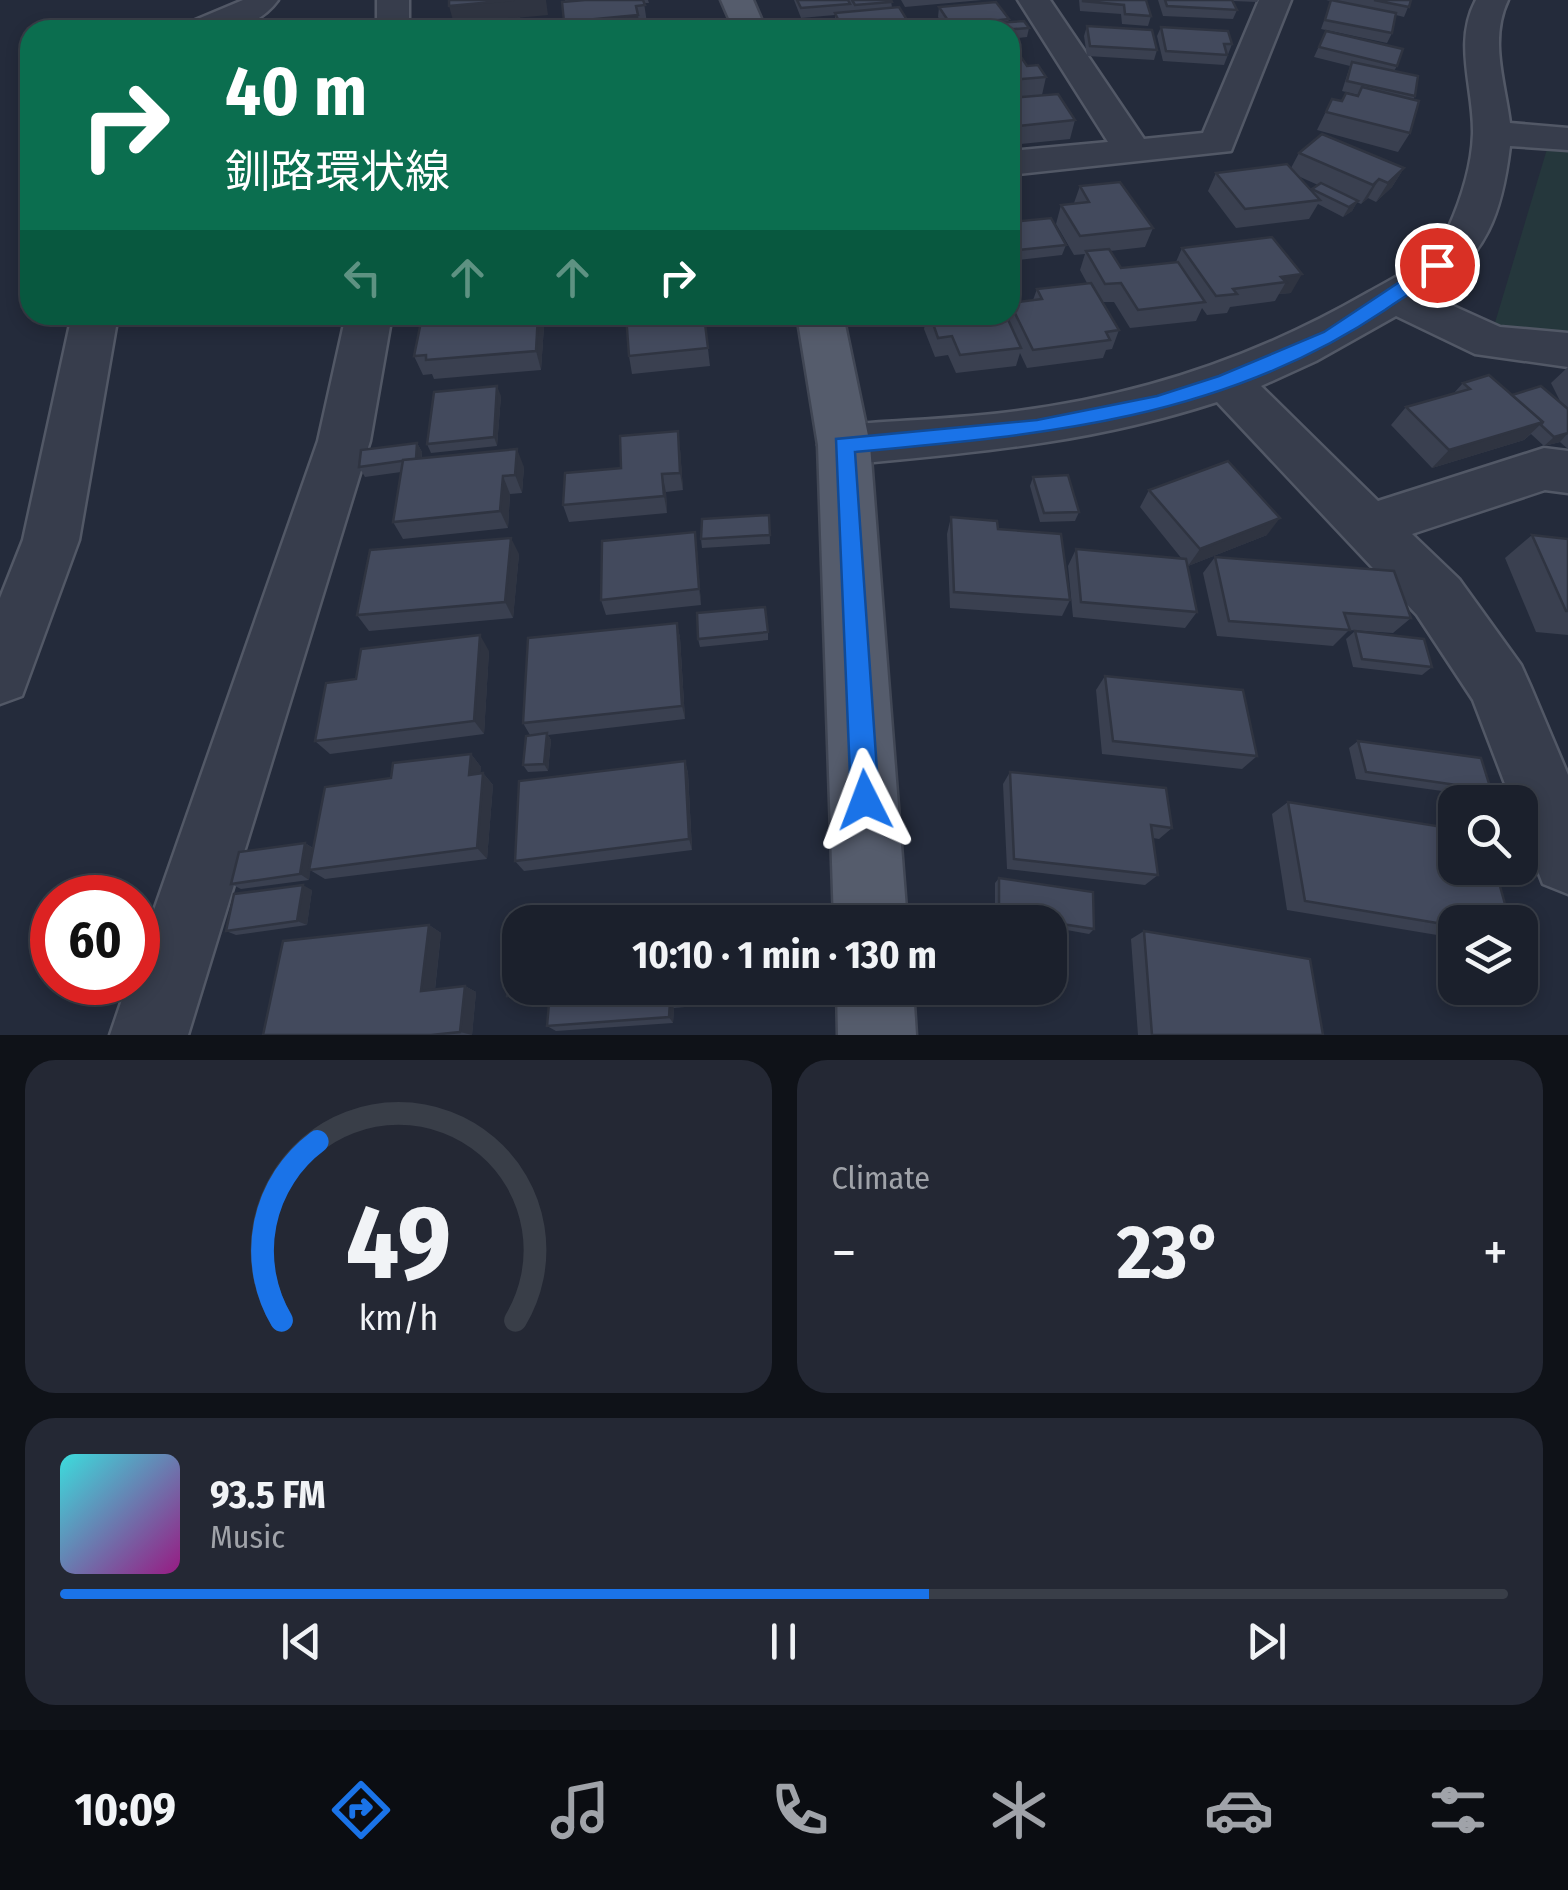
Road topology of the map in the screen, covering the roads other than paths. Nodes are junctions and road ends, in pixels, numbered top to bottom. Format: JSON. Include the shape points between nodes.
{"nodes":[{"id":1,"x":262,"y":0,"type":"edge"},
{"id":2,"x":1034,"y":0,"type":"edge"},
{"id":3,"x":1276,"y":0,"type":"edge"},
{"id":4,"x":1492,"y":0,"type":"edge"},
{"id":5,"x":230,"y":20,"type":"edge"},
{"id":6,"x":1492,"y":134,"type":"junction"},
{"id":7,"x":1568,"y":139,"type":"edge"},
{"id":8,"x":1133,"y":151,"type":"junction"},
{"id":9,"x":1020,"y":161,"type":"edge"},
{"id":10,"x":1394,"y":297,"type":"junction"},
{"id":11,"x":93,"y":325,"type":"edge"},
{"id":12,"x":367,"y":325,"type":"edge"},
{"id":13,"x":822,"y":325,"type":"edge"},
{"id":14,"x":1568,"y":350,"type":"edge"},
{"id":15,"x":1226,"y":381,"type":"junction"},
{"id":16,"x":844,"y":445,"type":"junction"},
{"id":17,"x":1568,"y":472,"type":"edge"},
{"id":18,"x":1369,"y":526,"type":"junction"},
{"id":19,"x":0,"y":676,"type":"edge"},
{"id":20,"x":1568,"y":859,"type":"edge"},
{"id":21,"x":871,"y":905,"type":"edge"},
{"id":22,"x":876,"y":1005,"type":"edge"},
{"id":23,"x":148,"y":1035,"type":"edge"},
{"id":24,"x":877,"y":1035,"type":"edge"}],
"edges":[{"from":1,"to":5,"type":"street"},
{"from":2,"to":8,"type":"street"},
{"from":3,"to":8,"type":"street","via":[[1218,143]]},
{"from":4,"to":6,"type":"street","via":[[1485,9],[1482,64]]},
{"from":6,"to":7,"type":"street"},
{"from":6,"to":10,"type":"street","via":[[1484,183],[1458,250]]},
{"from":8,"to":9,"type":"street"},
{"from":10,"to":14,"type":"street","via":[[1492,342]]},
{"from":10,"to":15,"type":"street","via":[[1331,337]]},
{"from":11,"to":19,"type":"street","via":[[51,540]]},
{"from":12,"to":23,"type":"street","via":[[344,441]]},
{"from":13,"to":16,"type":"main road"},
{"from":15,"to":16,"type":"street","via":[[1037,428]]},
{"from":15,"to":18,"type":"street"},
{"from":16,"to":21,"type":"main road"},
{"from":17,"to":18,"type":"street","via":[[1544,470]]},
{"from":18,"to":20,"type":"street","via":[[1438,596],[1499,685]]},
{"from":22,"to":24,"type":"main road"}]}
